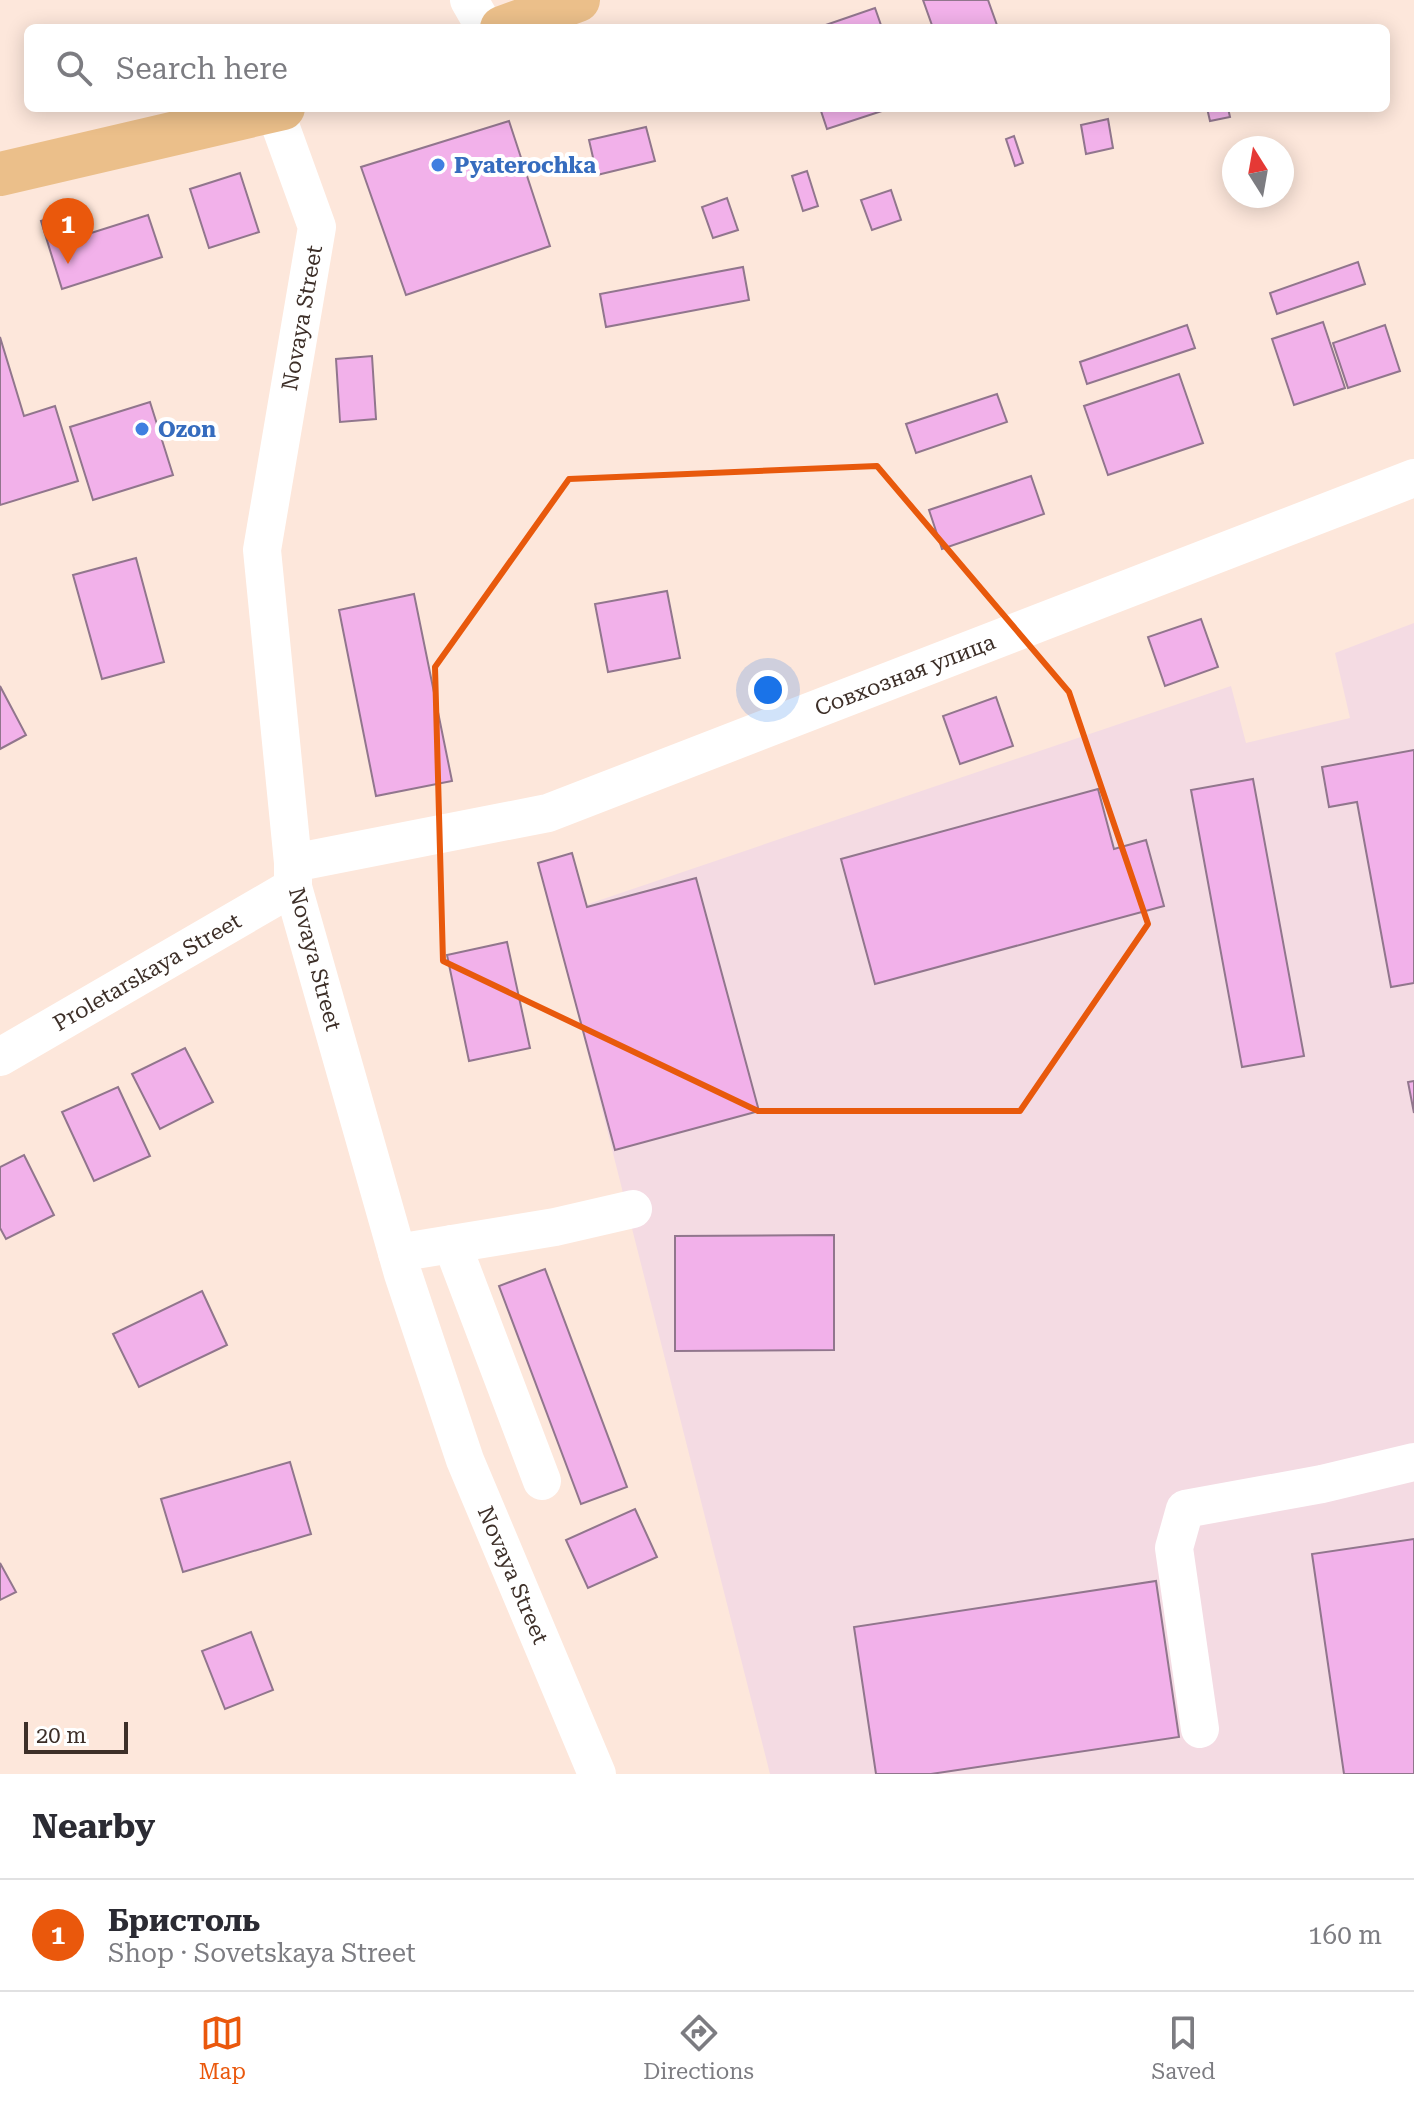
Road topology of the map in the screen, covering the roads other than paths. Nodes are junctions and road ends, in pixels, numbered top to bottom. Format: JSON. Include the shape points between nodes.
{"nodes":[{"id":1,"x":469,"y":0,"type":"edge"},
{"id":2,"x":578,"y":0,"type":"edge"},
{"id":3,"x":483,"y":24,"type":"edge"},
{"id":4,"x":513,"y":24,"type":"edge"},
{"id":5,"x":266,"y":112,"type":"edge"},
{"id":6,"x":280,"y":112,"type":"edge"},
{"id":7,"x":0,"y":174,"type":"edge"},
{"id":8,"x":1414,"y":478,"type":"edge"},
{"id":9,"x":293,"y":875,"type":"junction"},
{"id":10,"x":0,"y":1057,"type":"edge"},
{"id":11,"x":633,"y":1209,"type":"dead end"},
{"id":12,"x":452,"y":1244,"type":"junction"},
{"id":13,"x":397,"y":1253,"type":"junction"},
{"id":14,"x":1414,"y":1462,"type":"edge"},
{"id":15,"x":542,"y":1481,"type":"dead end"},
{"id":16,"x":1200,"y":1729,"type":"dead end"},
{"id":17,"x":597,"y":1774,"type":"edge"}],
"edges":[{"from":1,"to":3,"type":"street"},
{"from":2,"to":4,"type":"main road"},
{"from":5,"to":7,"type":"main road"},
{"from":6,"to":9,"type":"street","name":"Novaya Street","via":[[317,227],[262,550]]},
{"from":8,"to":9,"type":"street","name":"Совхозная улица","via":[[548,813]]},
{"from":9,"to":10,"type":"street","name":"Proletarskaya Street"},
{"from":9,"to":13,"type":"street","name":"Novaya Street"},
{"from":11,"to":12,"type":"street"},
{"from":12,"to":13,"type":"street"},
{"from":12,"to":15,"type":"street"},
{"from":13,"to":17,"type":"street","name":"Novaya Street","via":[[465,1460]]},
{"from":14,"to":16,"type":"street","via":[[1185,1509],[1174,1548]]}]}
